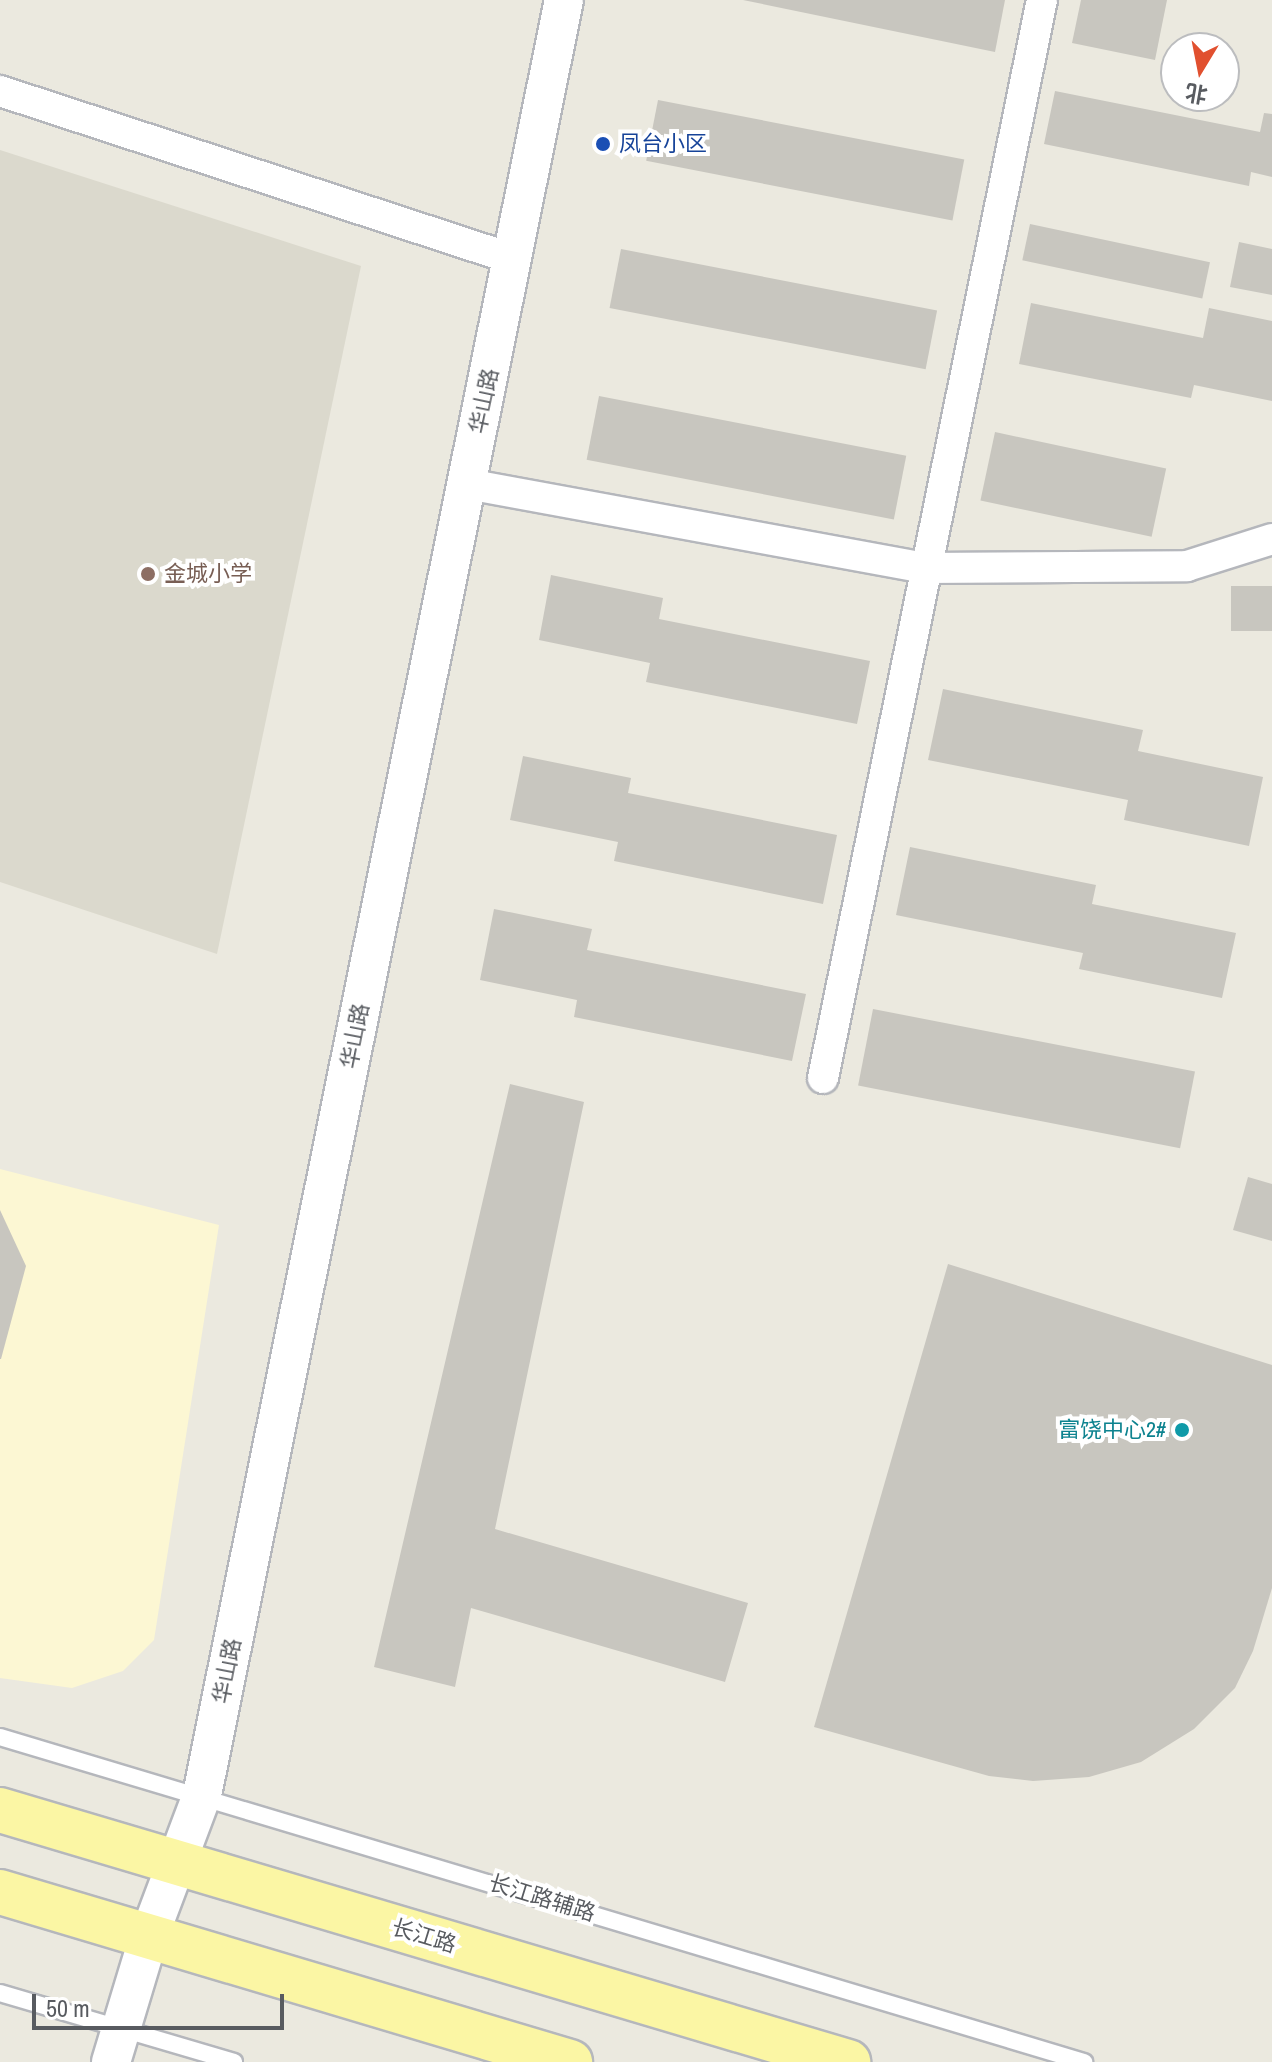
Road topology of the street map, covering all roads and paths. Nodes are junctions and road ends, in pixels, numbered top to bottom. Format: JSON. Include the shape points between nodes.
{"nodes":[{"id":1,"x":564,"y":0,"type":"edge"},
{"id":2,"x":1042,"y":0,"type":"edge"},
{"id":3,"x":0,"y":91,"type":"edge"},
{"id":4,"x":513,"y":259,"type":"junction"},
{"id":5,"x":467,"y":484,"type":"junction"},
{"id":6,"x":1272,"y":539,"type":"edge"},
{"id":7,"x":925,"y":568,"type":"junction"},
{"id":8,"x":823,"y":1078,"type":"dead end"},
{"id":9,"x":0,"y":1737,"type":"edge"},
{"id":10,"x":202,"y":1795,"type":"junction"},
{"id":11,"x":0,"y":1810,"type":"edge"},
{"id":12,"x":180,"y":1863,"type":"junction"},
{"id":13,"x":0,"y":1892,"type":"edge"},
{"id":14,"x":149,"y":1936,"type":"junction"},
{"id":15,"x":0,"y":1993,"type":"edge"},
{"id":16,"x":116,"y":2045,"type":"edge"},
{"id":17,"x":234,"y":2062,"type":"edge"},
{"id":18,"x":570,"y":2062,"type":"edge"},
{"id":19,"x":848,"y":2062,"type":"edge"},
{"id":20,"x":1084,"y":2062,"type":"edge"}],
"edges":[{"from":1,"to":4,"type":"street","name":"华山路"},
{"from":2,"to":7,"type":"street"},
{"from":3,"to":4,"type":"street"},
{"from":4,"to":5,"type":"street","name":"华山路"},
{"from":5,"to":7,"type":"street"},
{"from":5,"to":10,"type":"street","name":"华山路"},
{"from":6,"to":7,"type":"street","via":[[1187,566]]},
{"from":7,"to":8,"type":"street"},
{"from":9,"to":10,"type":"lane","name":"长江路辅路"},
{"from":10,"to":12,"type":"street","name":"华山路"},
{"from":10,"to":20,"type":"lane","name":"长江路辅路"},
{"from":11,"to":12,"type":"main road","name":"长江路"},
{"from":12,"to":14,"type":"street","name":"华山路"},
{"from":12,"to":19,"type":"main road","name":"长江路"},
{"from":13,"to":14,"type":"main road"},
{"from":14,"to":16,"type":"street","name":"华山路"},
{"from":14,"to":18,"type":"main road"},
{"from":15,"to":16,"type":"lane"},
{"from":16,"to":17,"type":"lane"}]}
